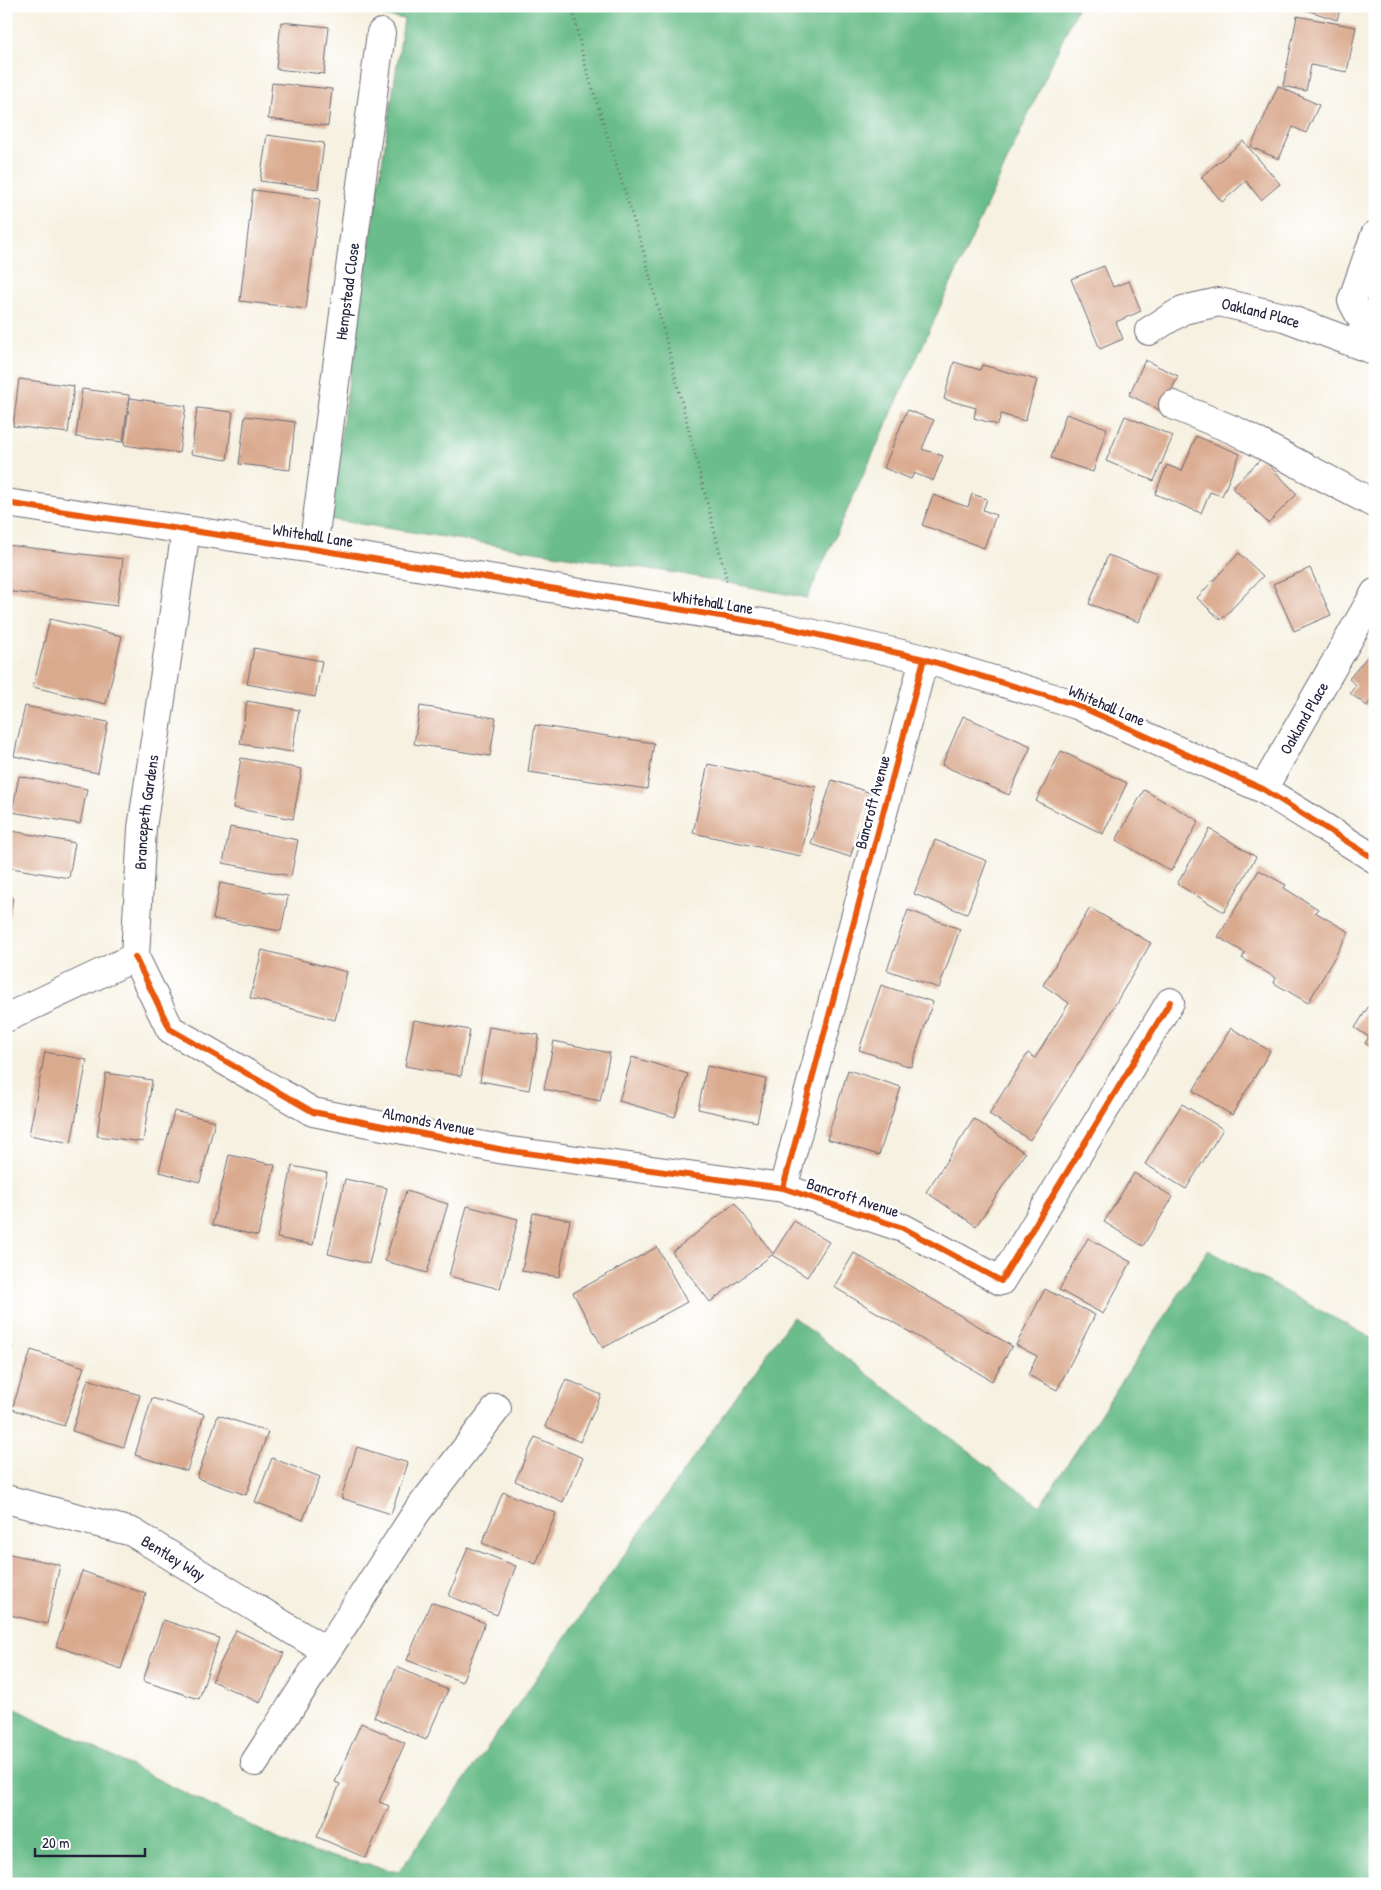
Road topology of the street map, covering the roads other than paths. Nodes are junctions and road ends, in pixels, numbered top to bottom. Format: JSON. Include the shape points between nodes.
{"nodes":[{"id":1,"x":382,"y":33,"type":"dead end"},
{"id":2,"x":1375,"y":235,"type":"edge"},
{"id":3,"x":1149,"y":331,"type":"dead end"},
{"id":4,"x":1375,"y":344,"type":"edge"},
{"id":5,"x":1375,"y":351,"type":"edge"},
{"id":6,"x":1173,"y":406,"type":"dead end"},
{"id":7,"x":6,"y":503,"type":"edge"},
{"id":8,"x":1375,"y":504,"type":"edge"},
{"id":9,"x":186,"y":530,"type":"junction"},
{"id":10,"x":312,"y":549,"type":"junction"},
{"id":11,"x":1375,"y":593,"type":"edge"},
{"id":12,"x":924,"y":659,"type":"junction"},
{"id":13,"x":1263,"y":789,"type":"junction"},
{"id":14,"x":1375,"y":859,"type":"edge"},
{"id":15,"x":135,"y":956,"type":"junction"},
{"id":16,"x":1170,"y":1002,"type":"dead end"},
{"id":17,"x":6,"y":1018,"type":"edge"},
{"id":18,"x":783,"y":1188,"type":"junction"},
{"id":19,"x":497,"y":1408,"type":"dead end"},
{"id":20,"x":6,"y":1499,"type":"edge"},
{"id":21,"x":326,"y":1651,"type":"junction"},
{"id":22,"x":255,"y":1762,"type":"dead end"}],
"edges":[{"from":1,"to":10,"type":"street","name":"Hempstead Close"},
{"from":2,"to":4,"type":"street","via":[[1352,301]]},
{"from":3,"to":5,"type":"street","name":"Oakland Place","via":[[1183,310],[1219,302],[1284,316]]},
{"from":6,"to":8,"type":"street","via":[[1236,430]]},
{"from":7,"to":9,"type":"street","name":"Whitehall Lane"},
{"from":9,"to":10,"type":"street","name":"Whitehall Lane"},
{"from":9,"to":15,"type":"street","name":"Brancepeth Gardens","via":[[142,828]]},
{"from":10,"to":12,"type":"street","name":"Whitehall Lane","via":[[775,625]]},
{"from":11,"to":13,"type":"street","name":"Oakland Place"},
{"from":12,"to":13,"type":"street","name":"Whitehall Lane","via":[[1077,705]]},
{"from":12,"to":18,"type":"street","name":"Bancroft Avenue"},
{"from":13,"to":14,"type":"street","name":"Whitehall Lane"},
{"from":15,"to":17,"type":"street"},
{"from":15,"to":18,"type":"street","name":"Almonds Avenue","via":[[170,1029],[313,1112],[504,1150]]},
{"from":16,"to":18,"type":"street","name":"Bancroft Avenue","via":[[1001,1281],[903,1228]]},
{"from":19,"to":21,"type":"street","via":[[416,1513]]},
{"from":20,"to":21,"type":"street","name":"Bentley Way","via":[[132,1532]]},
{"from":21,"to":22,"type":"street"}]}
